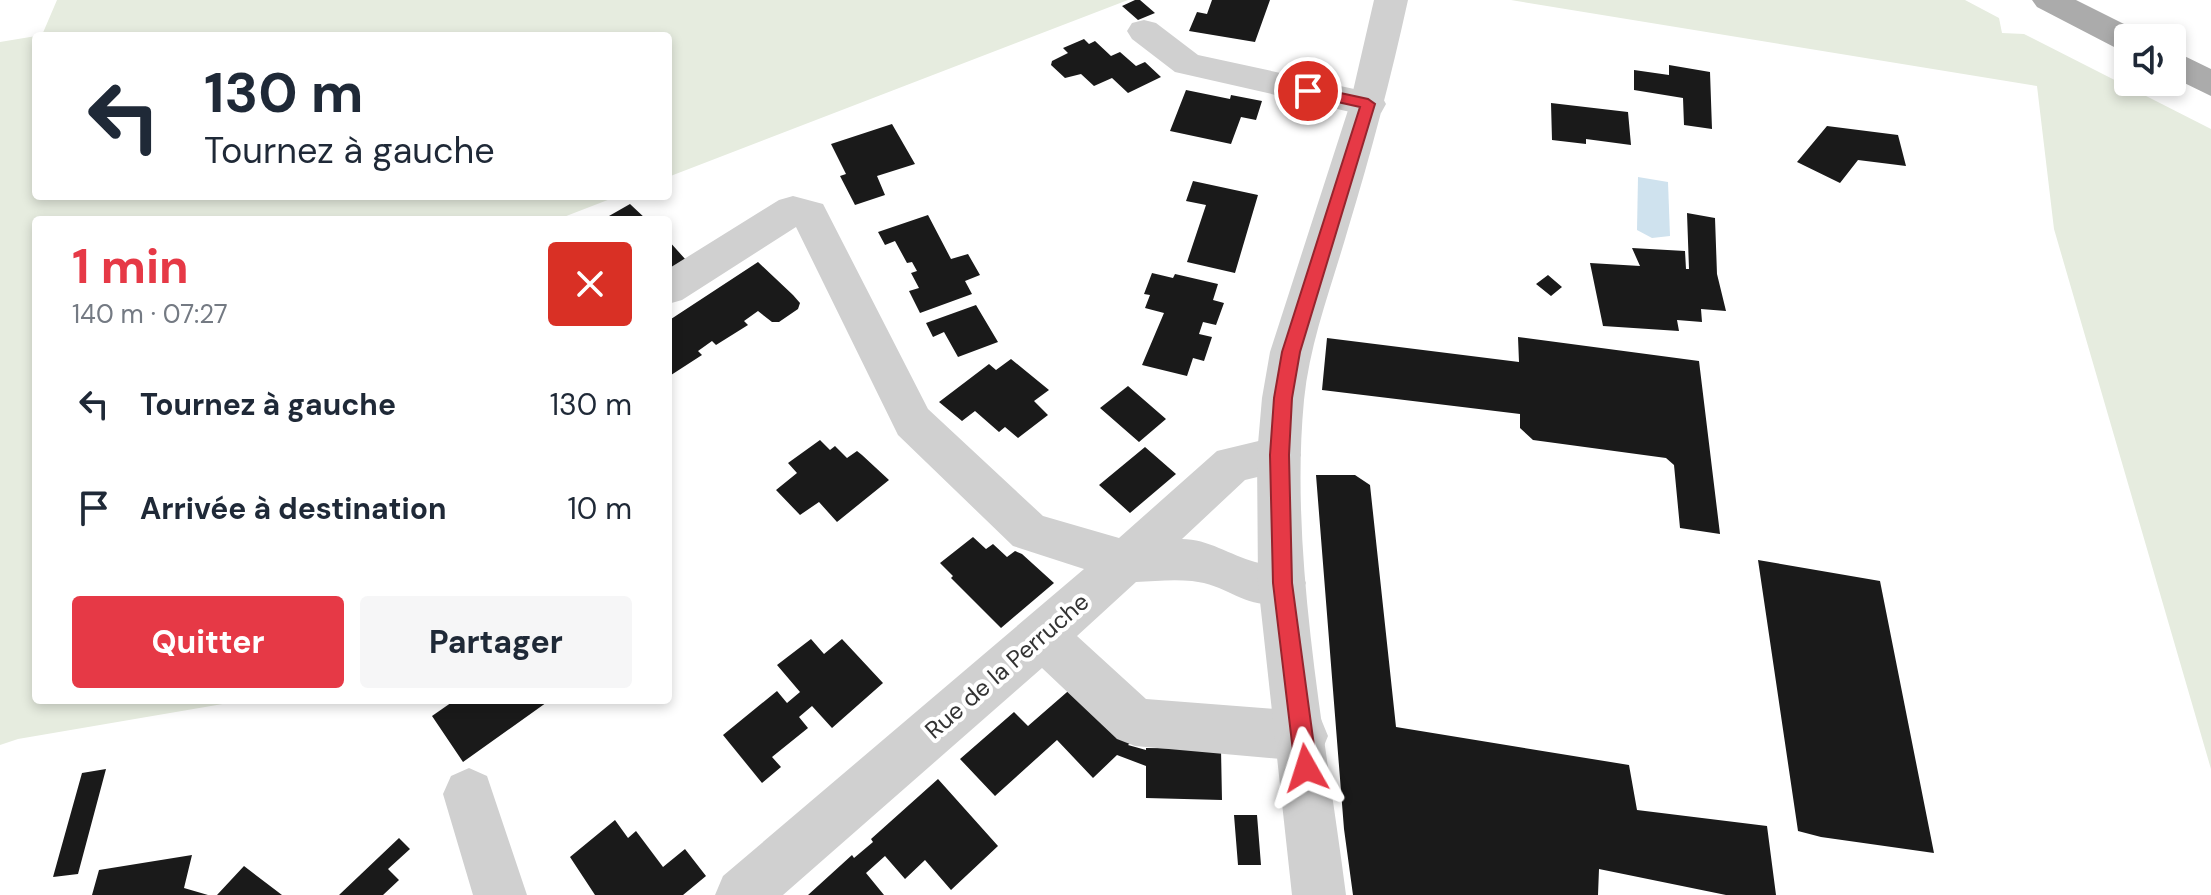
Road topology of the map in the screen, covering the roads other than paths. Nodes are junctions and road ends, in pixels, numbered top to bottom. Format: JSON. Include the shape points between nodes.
{"nodes":[{"id":1,"x":1391,"y":0,"type":"edge"},
{"id":2,"x":2049,"y":0,"type":"edge"},
{"id":3,"x":1144,"y":31,"type":"dead end"},
{"id":4,"x":2114,"y":33,"type":"edge"},
{"id":5,"x":2186,"y":70,"type":"edge"},
{"id":6,"x":2211,"y":84,"type":"edge"},
{"id":7,"x":1368,"y":104,"type":"junction"},
{"id":8,"x":672,"y":286,"type":"edge"},
{"id":9,"x":1279,"y":455,"type":"junction"},
{"id":10,"x":1127,"y":561,"type":"junction"},
{"id":11,"x":1282,"y":583,"type":"junction"},
{"id":12,"x":1043,"y":636,"type":"junction"},
{"id":13,"x":1303,"y":736,"type":"junction"},
{"id":14,"x":469,"y":794,"type":"dead end"},
{"id":15,"x":500,"y":895,"type":"edge"},
{"id":16,"x":742,"y":895,"type":"edge"},
{"id":17,"x":1319,"y":895,"type":"edge"}],
"edges":[{"from":1,"to":7,"type":"street"},
{"from":2,"to":4,"type":"main road"},
{"from":3,"to":7,"type":"street","via":[[1187,64]]},
{"from":5,"to":6,"type":"main road"},
{"from":7,"to":9,"type":"street","via":[[1291,352]]},
{"from":8,"to":10,"type":"street","via":[[793,210],[809,214],[913,422],[1029,532]]},
{"from":9,"to":10,"type":"street","name":"Rue de la Perruche","via":[[1233,464]]},
{"from":9,"to":11,"type":"street"},
{"from":10,"to":11,"type":"street","via":[[1195,560],[1258,584]]},
{"from":10,"to":12,"type":"street","name":"Rue de la Perruche"},
{"from":11,"to":13,"type":"street"},
{"from":12,"to":13,"type":"street","via":[[1135,722]]},
{"from":12,"to":16,"type":"street","name":"Rue de la Perruche"},
{"from":13,"to":17,"type":"street"},
{"from":14,"to":15,"type":"street"}]}
